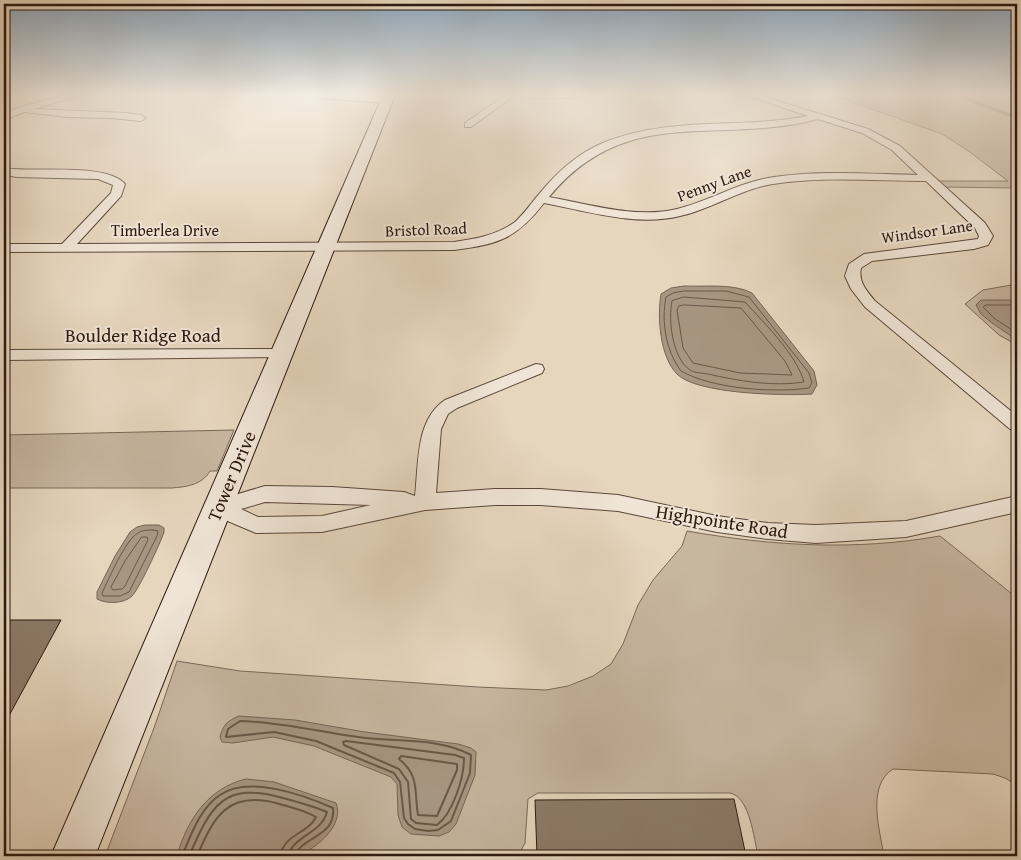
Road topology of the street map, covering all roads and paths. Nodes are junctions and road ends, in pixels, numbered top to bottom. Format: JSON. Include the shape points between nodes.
{"nodes":[{"id":1,"x":373,"y":135,"type":"edge"},
{"id":2,"x":647,"y":135,"type":"edge"},
{"id":3,"x":874,"y":135,"type":"edge"},
{"id":4,"x":4,"y":171,"type":"edge"},
{"id":5,"x":928,"y":178,"type":"junction"},
{"id":6,"x":542,"y":199,"type":"junction"},
{"id":7,"x":4,"y":248,"type":"edge"},
{"id":8,"x":65,"y":248,"type":"junction"},
{"id":9,"x":326,"y":248,"type":"junction"},
{"id":10,"x":282,"y":354,"type":"junction"},
{"id":11,"x":4,"y":355,"type":"edge"},
{"id":12,"x":536,"y":369,"type":"dead end"},
{"id":13,"x":1017,"y":425,"type":"edge"},
{"id":14,"x":425,"y":502,"type":"junction"},
{"id":15,"x":1017,"y":504,"type":"edge"},
{"id":16,"x":218,"y":508,"type":"junction"},
{"id":17,"x":73,"y":856,"type":"edge"}],
"edges":[{"from":1,"to":9,"type":"street","name":"Tower Drive"},
{"from":2,"to":6,"type":"street","name":"Bristol Road","via":[[602,148],[581,159]]},
{"from":3,"to":5,"type":"street","name":"Windsor Lane","via":[[896,148]]},
{"from":4,"to":8,"type":"street","via":[[27,175],[102,176],[119,184],[116,194]]},
{"from":5,"to":6,"type":"street","name":"Penny Lane","via":[[775,180],[746,186],[664,219]]},
{"from":5,"to":13,"type":"street","name":"Windsor Lane","via":[[981,226],[986,236],[983,242],[962,248],[870,257],[854,267],[852,276],[858,289],[884,317]]},
{"from":6,"to":9,"type":"street","name":"Bristol Road","via":[[512,231],[485,241],[454,246]]},
{"from":7,"to":8,"type":"street","name":"Timberlea Drive"},
{"from":8,"to":9,"type":"street","name":"Timberlea Drive"},
{"from":9,"to":10,"type":"street","name":"Tower Drive"},
{"from":10,"to":11,"type":"street","name":"Boulder Ridge Road"},
{"from":10,"to":16,"type":"street","name":"Tower Drive"},
{"from":12,"to":14,"type":"street","via":[[452,404],[441,412],[432,429]]},
{"from":14,"to":15,"type":"street","name":"Highpointe Road","via":[[495,497],[582,499],[657,510],[717,524],[816,534],[906,529]]},
{"from":14,"to":16,"type":"street","name":"Highpointe Road","via":[[265,494]]},
{"from":14,"to":16,"type":"street","name":"Highpointe Road","via":[[322,524],[256,525]]},
{"from":16,"to":17,"type":"street","name":"Tower Drive"}]}
